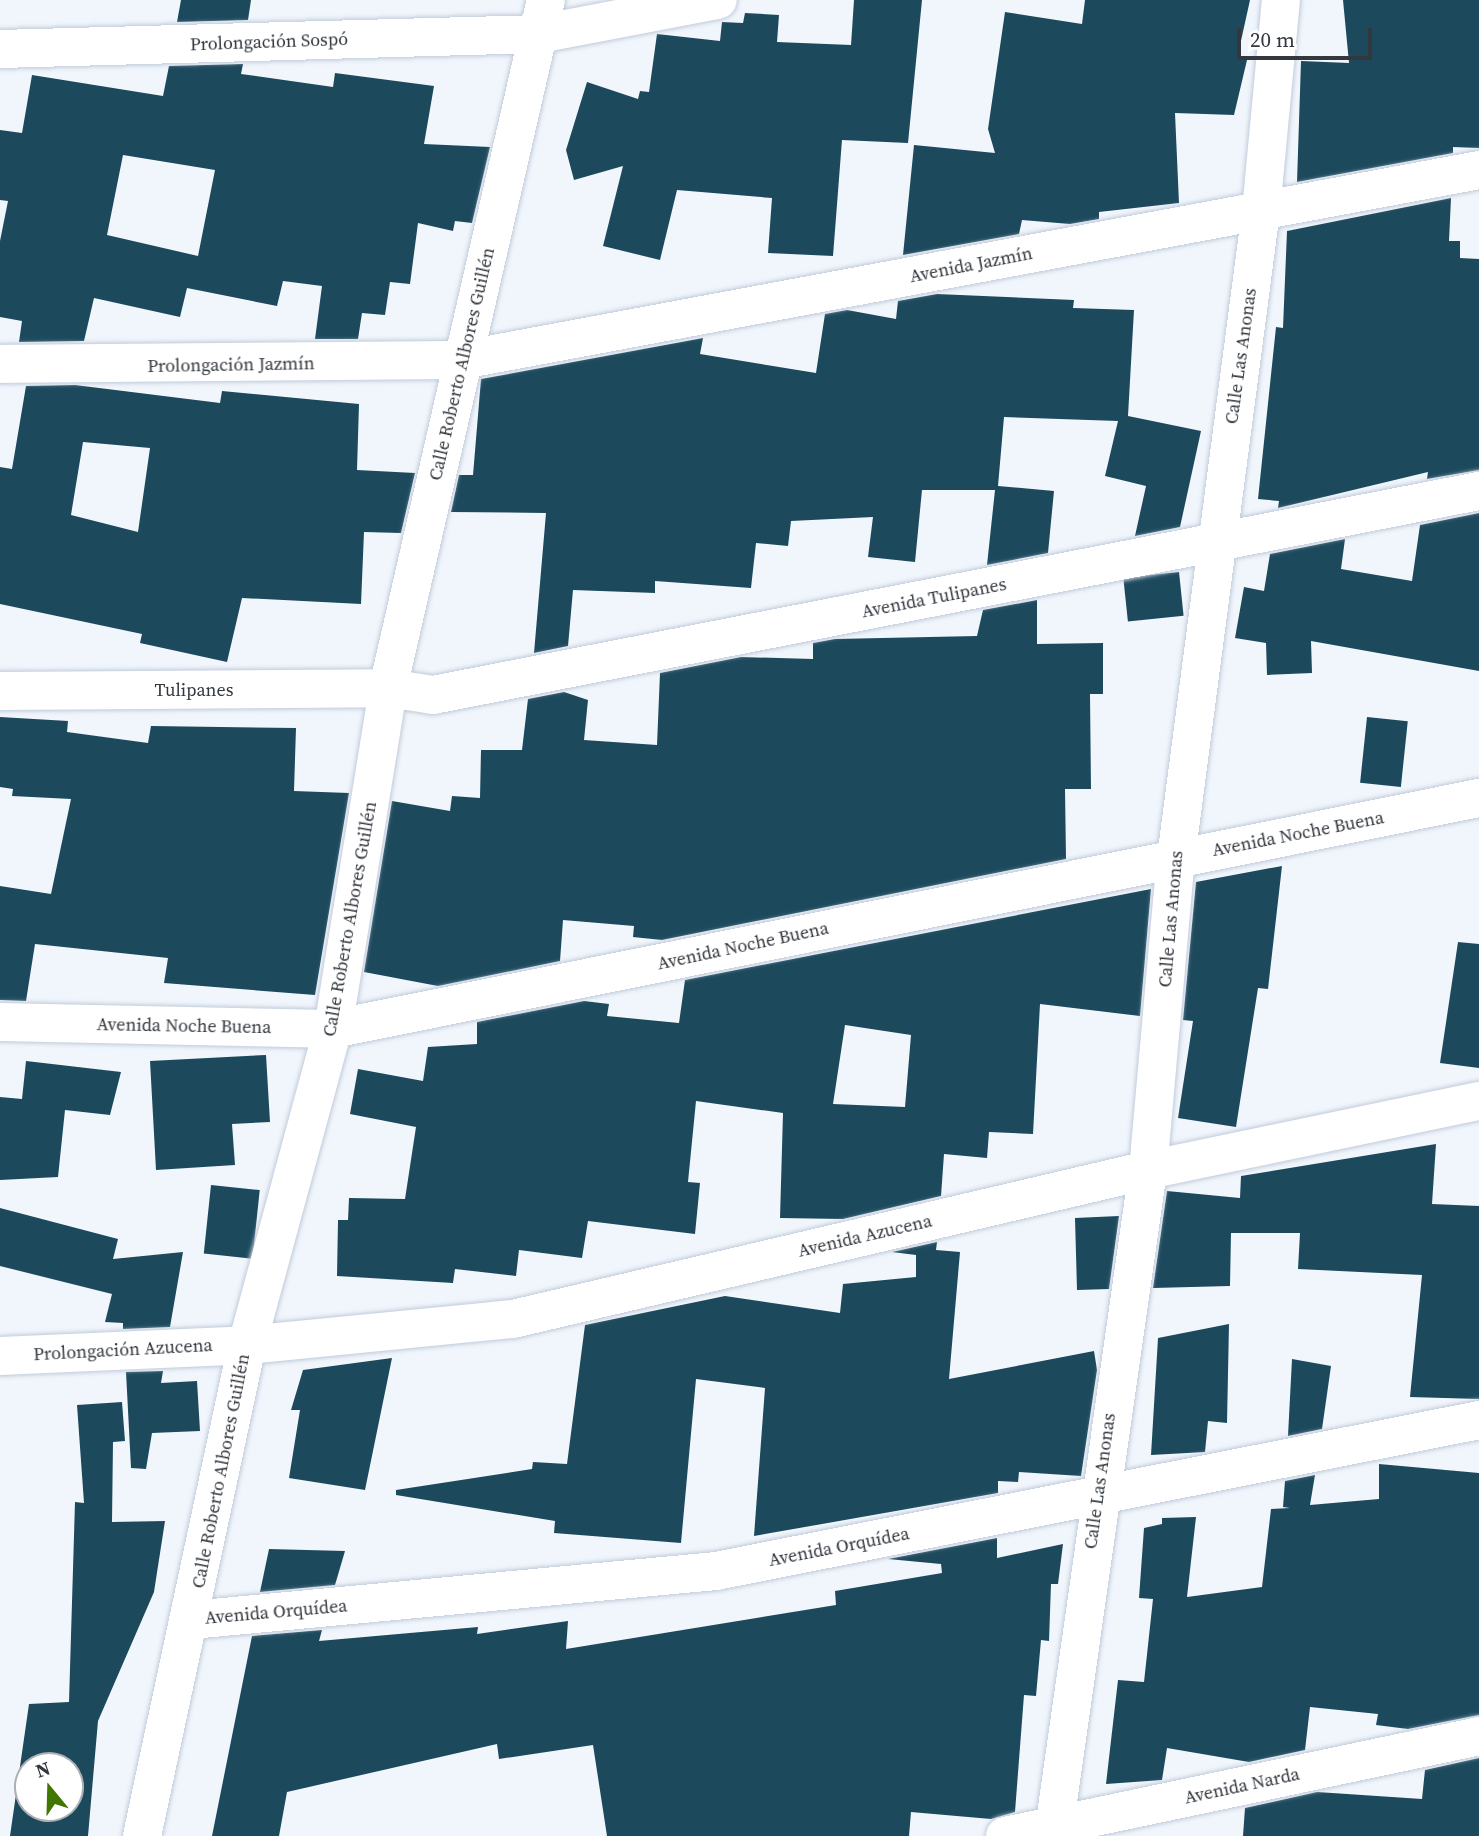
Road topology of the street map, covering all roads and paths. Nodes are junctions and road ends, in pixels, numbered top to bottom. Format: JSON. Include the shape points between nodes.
{"nodes":[{"id":1,"x":718,"y":0,"type":"edge"},
{"id":2,"x":1281,"y":0,"type":"edge"},
{"id":3,"x":542,"y":17,"type":"edge"},
{"id":4,"x":0,"y":49,"type":"edge"},
{"id":5,"x":1479,"y":170,"type":"edge"},
{"id":6,"x":1261,"y":211,"type":"junction"},
{"id":7,"x":462,"y":360,"type":"junction"},
{"id":8,"x":0,"y":365,"type":"edge"},
{"id":9,"x":1479,"y":491,"type":"edge"},
{"id":10,"x":1213,"y":544,"type":"junction"},
{"id":11,"x":388,"y":688,"type":"junction"},
{"id":12,"x":0,"y":691,"type":"edge"},
{"id":13,"x":1479,"y":798,"type":"edge"},
{"id":14,"x":1177,"y":858,"type":"junction"},
{"id":15,"x":0,"y":1021,"type":"edge"},
{"id":16,"x":332,"y":1029,"type":"junction"},
{"id":17,"x":1479,"y":1101,"type":"edge"},
{"id":18,"x":1148,"y":1170,"type":"junction"},
{"id":19,"x":247,"y":1345,"type":"junction"},
{"id":20,"x":0,"y":1356,"type":"edge"},
{"id":21,"x":1479,"y":1420,"type":"edge"},
{"id":22,"x":1097,"y":1497,"type":"junction"},
{"id":23,"x":191,"y":1620,"type":"junction"},
{"id":24,"x":1479,"y":1736,"type":"edge"},
{"id":25,"x":1054,"y":1831,"type":"edge"},
{"id":26,"x":142,"y":1836,"type":"edge"},
{"id":27,"x":1005,"y":1836,"type":"edge"}],
"edges":[{"from":1,"to":3,"type":"street","name":"Prolongación Sospó"},
{"from":2,"to":6,"type":"street","name":"Calle Las Anonas"},
{"from":3,"to":4,"type":"street","name":"Prolongación Sospó"},
{"from":3,"to":7,"type":"street","name":"Calle Roberto Albores Guillén"},
{"from":5,"to":6,"type":"street","name":"Avenida Jazmín"},
{"from":6,"to":7,"type":"street","name":"Avenida Jazmín"},
{"from":6,"to":10,"type":"street","name":"Calle Las Anonas"},
{"from":7,"to":8,"type":"street","name":"Prolongación Jazmín"},
{"from":7,"to":11,"type":"street","name":"Calle Roberto Albores Guillén"},
{"from":9,"to":10,"type":"street","name":"Avenida Tulipanes"},
{"from":10,"to":11,"type":"street","name":"Avenida Tulipanes","via":[[433,695]]},
{"from":10,"to":14,"type":"street","name":"Calle Las Anonas"},
{"from":11,"to":12,"type":"street","name":"Tulipanes"},
{"from":11,"to":16,"type":"street","name":"Calle Roberto Albores Guillén"},
{"from":13,"to":14,"type":"street","name":"Avenida Noche Buena"},
{"from":14,"to":16,"type":"street","name":"Avenida Noche Buena"},
{"from":14,"to":18,"type":"street","name":"Calle Las Anonas"},
{"from":15,"to":16,"type":"street","name":"Avenida Noche Buena"},
{"from":16,"to":19,"type":"street","name":"Calle Roberto Albores Guillén"},
{"from":17,"to":18,"type":"street","name":"Avenida Azucena"},
{"from":18,"to":19,"type":"street","name":"Avenida Azucena","via":[[513,1319]]},
{"from":18,"to":22,"type":"street","name":"Calle Las Anonas"},
{"from":19,"to":20,"type":"street","name":"Prolongación Azucena"},
{"from":19,"to":23,"type":"street","name":"Calle Roberto Albores Guillén"},
{"from":21,"to":22,"type":"street","name":"Avenida Orquídea"},
{"from":22,"to":23,"type":"street","name":"Avenida Orquídea","via":[[716,1571]]},
{"from":22,"to":25,"type":"street","name":"Calle Las Anonas"},
{"from":23,"to":26,"type":"street","name":"Calle Roberto Albores Guillén"},
{"from":24,"to":25,"type":"street","name":"Avenida Narda"},
{"from":25,"to":27,"type":"street","name":"Avenida Narda"}]}
